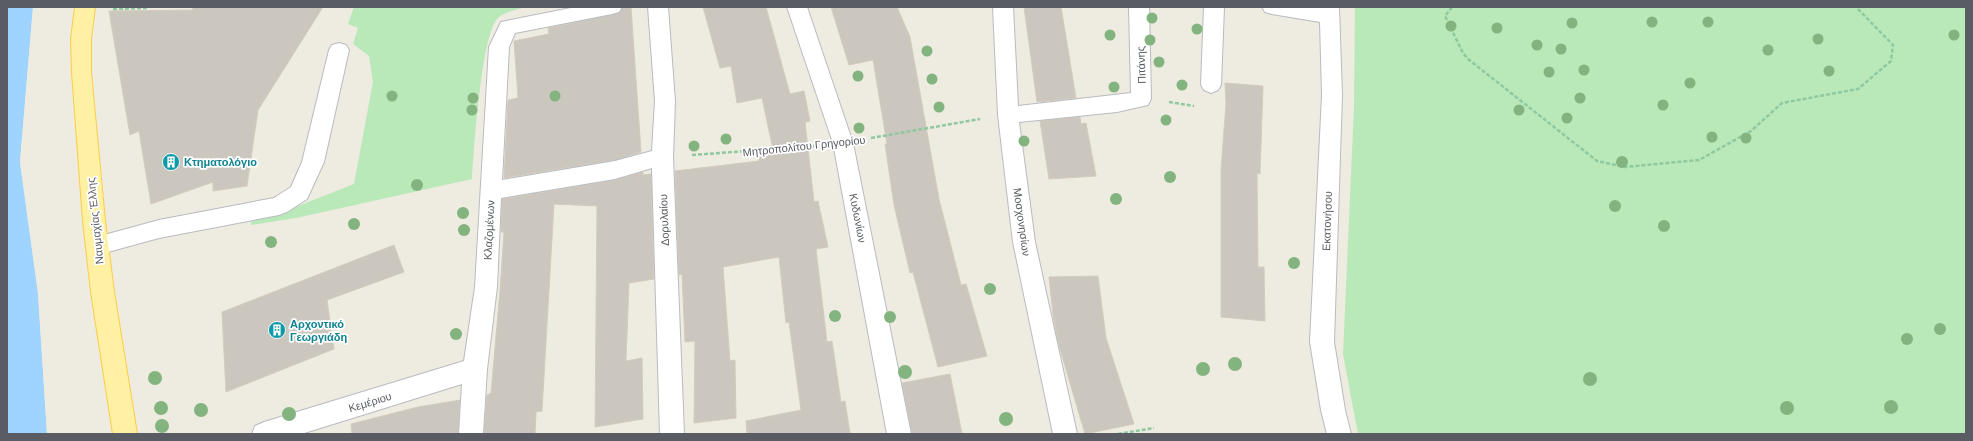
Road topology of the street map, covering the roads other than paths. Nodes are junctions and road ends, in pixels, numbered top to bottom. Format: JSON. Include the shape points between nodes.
{"nodes":[{"id":1,"x":84,"y":7,"type":"edge"},
{"id":2,"x":612,"y":7,"type":"edge"},
{"id":3,"x":658,"y":7,"type":"edge"},
{"id":4,"x":797,"y":7,"type":"edge"},
{"id":5,"x":1003,"y":7,"type":"edge"},
{"id":6,"x":1139,"y":7,"type":"edge"},
{"id":7,"x":1214,"y":7,"type":"edge"},
{"id":8,"x":1272,"y":7,"type":"edge"},
{"id":9,"x":1329,"y":12,"type":"edge"},
{"id":10,"x":339,"y":50,"type":"dead end"},
{"id":11,"x":1211,"y":84,"type":"dead end"},
{"id":12,"x":1008,"y":115,"type":"junction"},
{"id":13,"x":662,"y":157,"type":"junction"},
{"id":14,"x":491,"y":191,"type":"junction"},
{"id":15,"x":97,"y":246,"type":"junction"},
{"id":16,"x":476,"y":370,"type":"junction"},
{"id":17,"x":125,"y":434,"type":"edge"},
{"id":18,"x":264,"y":434,"type":"edge"},
{"id":19,"x":471,"y":434,"type":"edge"},
{"id":20,"x":672,"y":434,"type":"edge"},
{"id":21,"x":899,"y":434,"type":"edge"},
{"id":22,"x":1065,"y":434,"type":"edge"},
{"id":23,"x":1339,"y":434,"type":"edge"}],
"edges":[{"from":1,"to":15,"type":"main road","name":"Ναυμαχίας Έλλης","via":[[81,23],[82,81]]},
{"from":2,"to":14,"type":"street","name":"Κλαζομένων","via":[[508,27],[499,47]]},
{"from":3,"to":13,"type":"street","name":"Δορυλαίου","via":[[666,103],[666,133]]},
{"from":4,"to":21,"type":"street","name":"Κυδωνίων","via":[[843,143]]},
{"from":5,"to":12,"type":"street","name":"Μοσχονησίων"},
{"from":6,"to":12,"type":"street","name":"Πιτάνης","via":[[1141,99],[1117,104]]},
{"from":7,"to":11,"type":"street"},
{"from":8,"to":9,"type":"street"},
{"from":9,"to":23,"type":"street","name":"Εκατονήσου","via":[[1332,96],[1322,342]]},
{"from":10,"to":15,"type":"street","via":[[313,162],[299,194],[279,206],[160,229]]},
{"from":12,"to":22,"type":"street","name":"Μοσχονησίων","via":[[1024,242]]},
{"from":13,"to":14,"type":"street","via":[[616,170]]},
{"from":13,"to":20,"type":"street","name":"Δορυλαίου"},
{"from":14,"to":16,"type":"street","name":"Κλαζομένων","via":[[486,287]]},
{"from":15,"to":17,"type":"main road","name":"Ναυμαχίας Έλλης"},
{"from":16,"to":18,"type":"street","name":"Κεμέριου"},
{"from":16,"to":19,"type":"street","name":"Κλαζομένων"}]}
